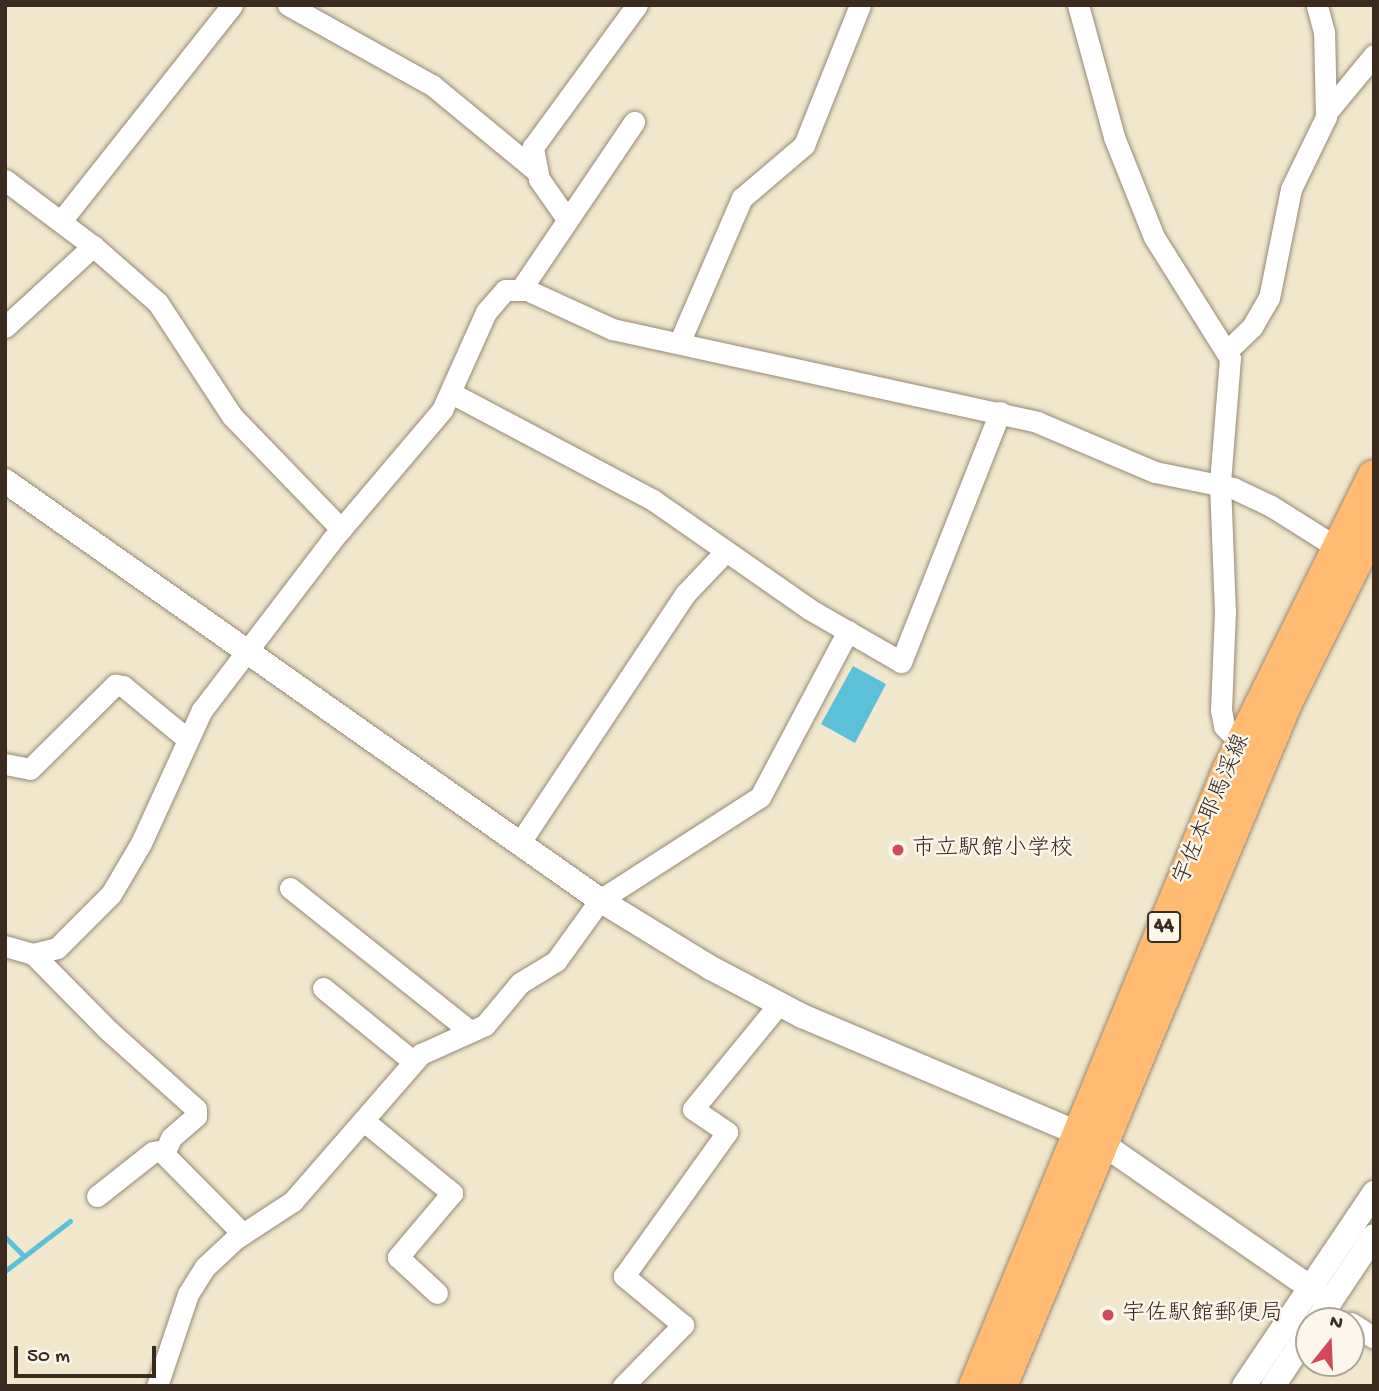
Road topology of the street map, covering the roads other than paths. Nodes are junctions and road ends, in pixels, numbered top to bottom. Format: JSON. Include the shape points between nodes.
{"nodes":[{"id":1,"x":232,"y":5,"type":"edge"},
{"id":2,"x":288,"y":5,"type":"edge"},
{"id":3,"x":637,"y":5,"type":"edge"},
{"id":4,"x":860,"y":5,"type":"edge"},
{"id":5,"x":1078,"y":5,"type":"edge"},
{"id":6,"x":1317,"y":5,"type":"edge"},
{"id":7,"x":1374,"y":55,"type":"edge"},
{"id":8,"x":1327,"y":112,"type":"junction"},
{"id":9,"x":634,"y":122,"type":"dead end"},
{"id":10,"x":535,"y":170,"type":"junction"},
{"id":11,"x":5,"y":180,"type":"edge"},
{"id":12,"x":567,"y":219,"type":"junction"},
{"id":13,"x":61,"y":221,"type":"junction"},
{"id":14,"x":93,"y":246,"type":"junction"},
{"id":15,"x":521,"y":289,"type":"junction"},
{"id":16,"x":5,"y":327,"type":"edge"},
{"id":17,"x":680,"y":341,"type":"junction"},
{"id":18,"x":1227,"y":351,"type":"junction"},
{"id":19,"x":453,"y":394,"type":"junction"},
{"id":20,"x":1000,"y":412,"type":"junction"},
{"id":21,"x":1374,"y":476,"type":"edge"},
{"id":22,"x":5,"y":481,"type":"edge"},
{"id":23,"x":1220,"y":483,"type":"junction"},
{"id":24,"x":1374,"y":526,"type":"edge"},
{"id":25,"x":341,"y":529,"type":"junction"},
{"id":26,"x":724,"y":553,"type":"junction"},
{"id":27,"x":1361,"y":561,"type":"edge"},
{"id":28,"x":848,"y":631,"type":"junction"},
{"id":29,"x":249,"y":652,"type":"junction"},
{"id":30,"x":186,"y":738,"type":"junction"},
{"id":31,"x":1241,"y":743,"type":"junction"},
{"id":32,"x":5,"y":764,"type":"edge"},
{"id":33,"x":519,"y":844,"type":"junction"},
{"id":34,"x":290,"y":888,"type":"dead end"},
{"id":35,"x":600,"y":900,"type":"junction"},
{"id":36,"x":5,"y":946,"type":"edge"},
{"id":37,"x":33,"y":954,"type":"junction"},
{"id":38,"x":323,"y":988,"type":"dead end"},
{"id":39,"x":779,"y":1004,"type":"junction"},
{"id":40,"x":471,"y":1032,"type":"junction"},
{"id":41,"x":414,"y":1062,"type":"junction"},
{"id":42,"x":364,"y":1121,"type":"junction"},
{"id":43,"x":1091,"y":1139,"type":"junction"},
{"id":44,"x":164,"y":1150,"type":"junction"},
{"id":45,"x":1374,"y":1193,"type":"edge"},
{"id":46,"x":97,"y":1196,"type":"dead end"},
{"id":47,"x":243,"y":1234,"type":"junction"},
{"id":48,"x":1374,"y":1236,"type":"edge"},
{"id":49,"x":437,"y":1293,"type":"dead end"},
{"id":50,"x":1321,"y":1304,"type":"edge"},
{"id":51,"x":1295,"y":1353,"type":"edge"},
{"id":52,"x":157,"y":1386,"type":"edge"},
{"id":53,"x":623,"y":1386,"type":"edge"},
{"id":54,"x":975,"y":1386,"type":"edge"},
{"id":55,"x":1001,"y":1386,"type":"edge"},
{"id":56,"x":1244,"y":1386,"type":"edge"},
{"id":57,"x":1273,"y":1386,"type":"edge"}],
"edges":[{"from":1,"to":13,"type":"street"},
{"from":2,"to":10,"type":"street","via":[[432,85]]},
{"from":3,"to":10,"type":"street","via":[[535,141],[531,153]]},
{"from":4,"to":17,"type":"street","via":[[804,145],[742,198]]},
{"from":5,"to":18,"type":"street","via":[[1117,147],[1154,237]]},
{"from":6,"to":8,"type":"street","via":[[1324,32]]},
{"from":7,"to":8,"type":"street"},
{"from":8,"to":18,"type":"street","via":[[1291,189],[1269,298],[1251,327]]},
{"from":9,"to":12,"type":"street"},
{"from":10,"to":12,"type":"street"},
{"from":11,"to":13,"type":"street"},
{"from":12,"to":15,"type":"street"},
{"from":13,"to":14,"type":"street"},
{"from":14,"to":16,"type":"street"},
{"from":14,"to":25,"type":"street","via":[[158,303],[226,409]]},
{"from":15,"to":17,"type":"street","via":[[600,325]]},
{"from":15,"to":19,"type":"street","via":[[505,290],[492,302]]},
{"from":17,"to":20,"type":"street"},
{"from":18,"to":23,"type":"street","via":[[1231,376]]},
{"from":19,"to":25,"type":"street"},
{"from":19,"to":26,"type":"street","via":[[653,500]]},
{"from":20,"to":23,"type":"street","via":[[1051,427],[1155,471]]},
{"from":20,"to":28,"type":"street","via":[[901,662]]},
{"from":21,"to":27,"type":"main road","name":"宇佐本耶馬渓線","number":"44"},
{"from":22,"to":29,"type":"street"},
{"from":23,"to":27,"type":"street","via":[[1271,506]]},
{"from":23,"to":31,"type":"street","via":[[1225,611],[1221,710],[1224,726]]},
{"from":24,"to":27,"type":"main road","name":"宇佐本耶馬渓線","number":"44"},
{"from":25,"to":29,"type":"street"},
{"from":26,"to":28,"type":"street"},
{"from":26,"to":33,"type":"street","via":[[686,593]]},
{"from":27,"to":31,"type":"main road","name":"宇佐本耶馬渓線","number":"44"},
{"from":27,"to":43,"type":"main road","name":"宇佐本耶馬渓線","number":"44","via":[[1286,703]]},
{"from":28,"to":35,"type":"street","via":[[760,796]]},
{"from":29,"to":30,"type":"street","via":[[207,702]]},
{"from":29,"to":33,"type":"street"},
{"from":30,"to":32,"type":"street","via":[[123,686],[115,685],[30,769]]},
{"from":30,"to":37,"type":"street","via":[[141,843],[111,894],[64,943]]},
{"from":31,"to":43,"type":"main road","name":"宇佐本耶馬渓線","number":"44"},
{"from":33,"to":35,"type":"street"},
{"from":34,"to":40,"type":"street"},
{"from":35,"to":39,"type":"street"},
{"from":35,"to":40,"type":"street","via":[[556,961],[520,983],[485,1025]]},
{"from":36,"to":37,"type":"street"},
{"from":37,"to":44,"type":"street","via":[[196,1109],[196,1116]]},
{"from":38,"to":41,"type":"street"},
{"from":39,"to":43,"type":"street"},
{"from":39,"to":53,"type":"street","via":[[693,1109],[727,1132],[624,1276],[683,1325]]},
{"from":40,"to":41,"type":"street","via":[[426,1050]]},
{"from":41,"to":42,"type":"street"},
{"from":42,"to":47,"type":"street","via":[[293,1202]]},
{"from":42,"to":49,"type":"street","via":[[452,1193],[398,1257]]},
{"from":43,"to":50,"type":"street"},
{"from":43,"to":54,"type":"main road","name":"宇佐本耶馬渓線","number":"44"},
{"from":43,"to":55,"type":"main road","name":"宇佐本耶馬渓線","number":"44"},
{"from":44,"to":46,"type":"street","via":[[153,1152]]},
{"from":44,"to":47,"type":"street","via":[[167,1160],[198,1194]]},
{"from":45,"to":50,"type":"street"},
{"from":47,"to":52,"type":"street","via":[[195,1280]]},
{"from":48,"to":50,"type":"street"},
{"from":50,"to":56,"type":"street"},
{"from":51,"to":57,"type":"street"}]}
